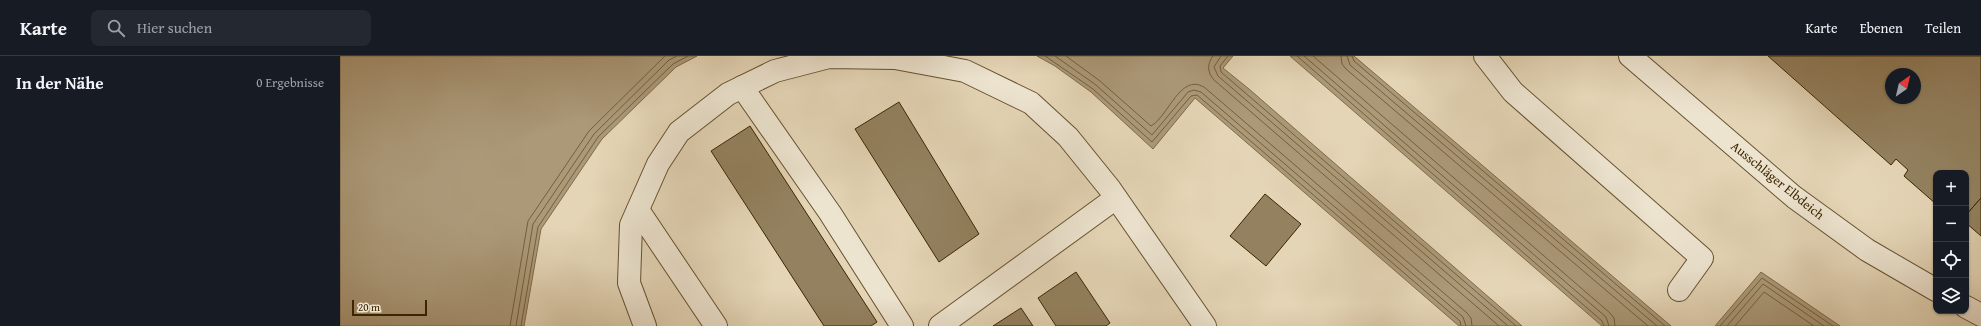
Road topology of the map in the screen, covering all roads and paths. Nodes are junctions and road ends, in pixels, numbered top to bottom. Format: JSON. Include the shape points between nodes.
{"nodes":[{"id":1,"x":1485,"y":56,"type":"edge"},
{"id":2,"x":1630,"y":56,"type":"edge"},
{"id":3,"x":742,"y":87,"type":"junction"},
{"id":4,"x":1116,"y":198,"type":"junction"},
{"id":5,"x":638,"y":210,"type":"junction"},
{"id":6,"x":1933,"y":288,"type":"edge"},
{"id":7,"x":1679,"y":290,"type":"dead end"},
{"id":8,"x":1969,"y":309,"type":"edge"},
{"id":9,"x":1981,"y":315,"type":"edge"},
{"id":10,"x":645,"y":326,"type":"edge"},
{"id":11,"x":716,"y":326,"type":"edge"},
{"id":12,"x":902,"y":326,"type":"edge"},
{"id":13,"x":940,"y":326,"type":"edge"},
{"id":14,"x":1205,"y":326,"type":"edge"}],
"edges":[{"from":1,"to":7,"type":"street","via":[[1513,92],[1702,258]]},
{"from":2,"to":6,"type":"street","name":"Ausschläger Elbdeich","via":[[1794,197],[1867,250]]},
{"from":3,"to":4,"type":"street","via":[[775,71],[829,57],[895,58],[965,71],[1031,103],[1068,137]]},
{"from":3,"to":5,"type":"street","via":[[728,94],[679,132],[658,164]]},
{"from":3,"to":12,"type":"street","via":[[830,213]]},
{"from":4,"to":13,"type":"street"},
{"from":4,"to":14,"type":"street"},
{"from":5,"to":10,"type":"street","via":[[631,225],[628,283]]},
{"from":5,"to":11,"type":"street"},
{"from":8,"to":9,"type":"street"}]}
